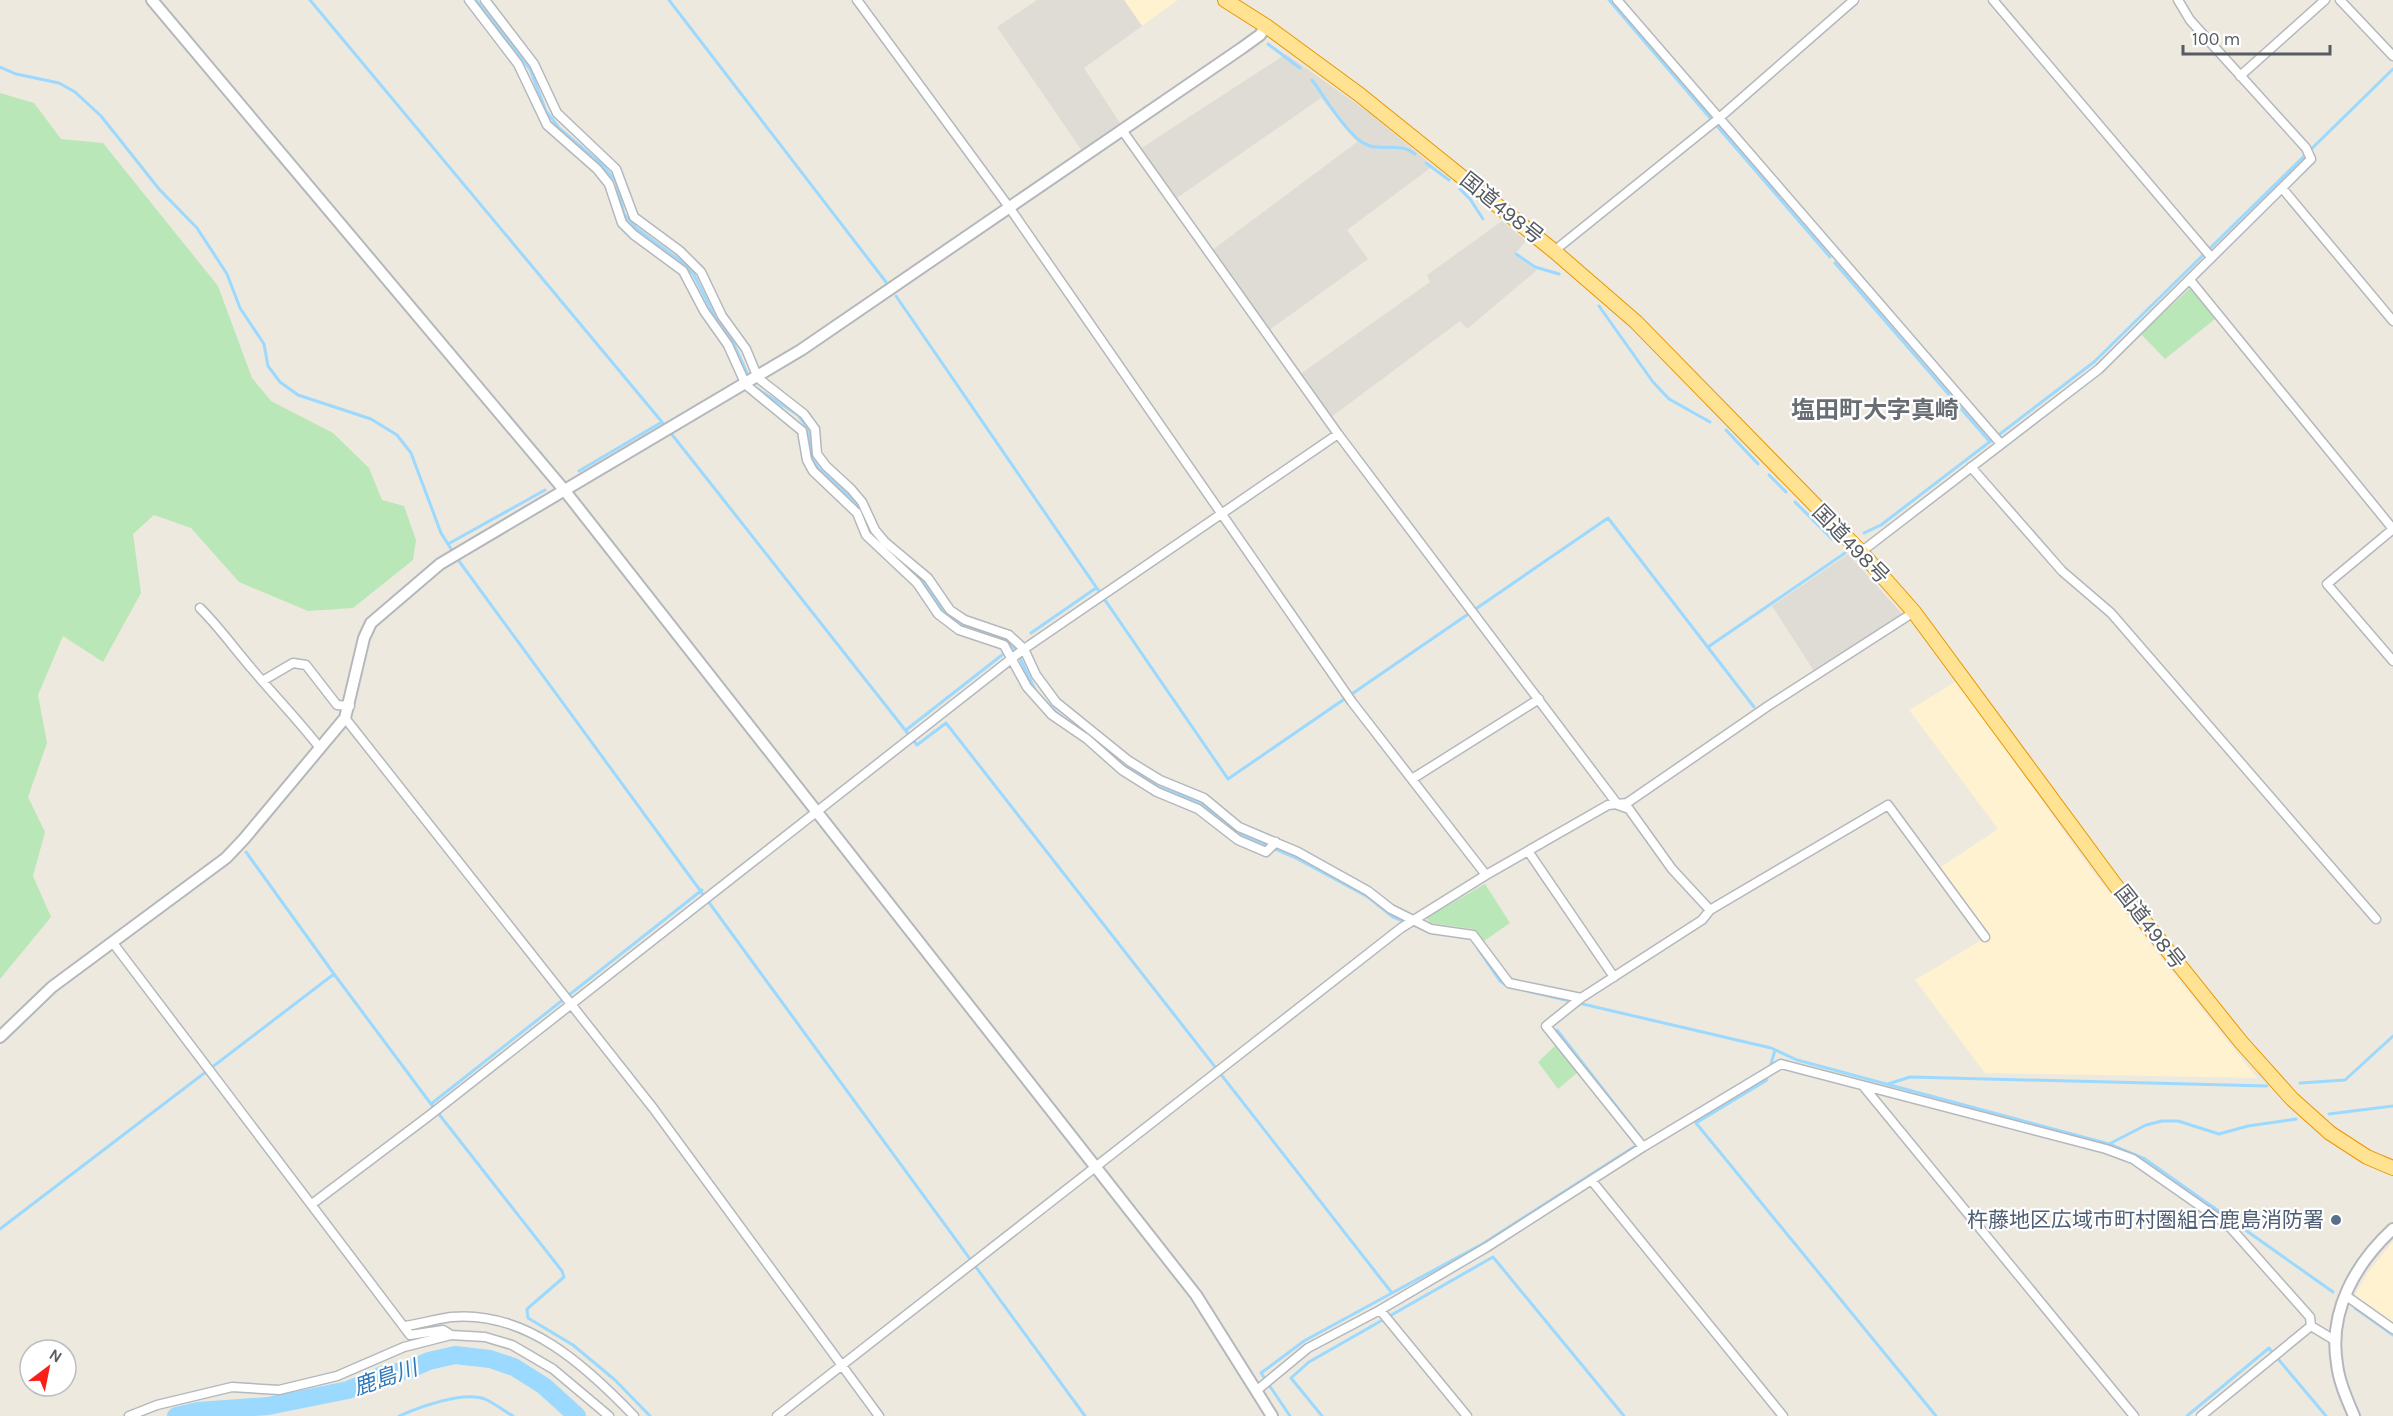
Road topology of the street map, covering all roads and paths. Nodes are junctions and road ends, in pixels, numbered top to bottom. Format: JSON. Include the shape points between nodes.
{"nodes":[{"id":1,"x":152,"y":0,"type":"edge"},
{"id":2,"x":470,"y":0,"type":"edge"},
{"id":3,"x":485,"y":0,"type":"edge"},
{"id":4,"x":857,"y":0,"type":"edge"},
{"id":5,"x":1225,"y":0,"type":"edge"},
{"id":6,"x":1617,"y":0,"type":"edge"},
{"id":7,"x":1854,"y":0,"type":"edge"},
{"id":8,"x":1993,"y":0,"type":"edge"},
{"id":9,"x":2178,"y":0,"type":"edge"},
{"id":10,"x":2325,"y":0,"type":"edge"},
{"id":11,"x":2340,"y":0,"type":"edge"},
{"id":12,"x":1266,"y":26,"type":"junction"},
{"id":13,"x":2393,"y":56,"type":"edge"},
{"id":14,"x":2240,"y":76,"type":"junction"},
{"id":15,"x":1718,"y":119,"type":"junction"},
{"id":16,"x":1122,"y":130,"type":"junction"},
{"id":17,"x":2282,"y":188,"type":"junction"},
{"id":18,"x":1009,"y":207,"type":"junction"},
{"id":19,"x":1554,"y":251,"type":"junction"},
{"id":20,"x":2211,"y":257,"type":"junction"},
{"id":21,"x":2190,"y":280,"type":"junction"},
{"id":22,"x":2393,"y":321,"type":"edge"},
{"id":23,"x":758,"y":378,"type":"junction"},
{"id":24,"x":746,"y":385,"type":"junction"},
{"id":25,"x":1338,"y":434,"type":"junction"},
{"id":26,"x":2001,"y":444,"type":"junction"},
{"id":27,"x":1971,"y":467,"type":"junction"},
{"id":28,"x":565,"y":491,"type":"junction"},
{"id":29,"x":1222,"y":513,"type":"junction"},
{"id":30,"x":2393,"y":529,"type":"edge"},
{"id":31,"x":1861,"y":552,"type":"junction"},
{"id":32,"x":200,"y":608,"type":"dead end"},
{"id":33,"x":1914,"y":612,"type":"junction"},
{"id":34,"x":1024,"y":649,"type":"junction"},
{"id":35,"x":1012,"y":657,"type":"junction"},
{"id":36,"x":2393,"y":662,"type":"edge"},
{"id":37,"x":264,"y":680,"type":"junction"},
{"id":38,"x":1539,"y":699,"type":"junction"},
{"id":39,"x":350,"y":706,"type":"junction"},
{"id":40,"x":345,"y":718,"type":"junction"},
{"id":41,"x":320,"y":748,"type":"junction"},
{"id":42,"x":1412,"y":779,"type":"junction"},
{"id":43,"x":1618,"y":805,"type":"junction"},
{"id":44,"x":817,"y":813,"type":"junction"},
{"id":45,"x":1276,"y":842,"type":"junction"},
{"id":46,"x":1528,"y":851,"type":"junction"},
{"id":47,"x":1486,"y":875,"type":"junction"},
{"id":48,"x":1710,"y":910,"type":"junction"},
{"id":49,"x":2376,"y":919,"type":"dead end"},
{"id":50,"x":1415,"y":920,"type":"junction"},
{"id":51,"x":1985,"y":937,"type":"dead end"},
{"id":52,"x":113,"y":943,"type":"junction"},
{"id":53,"x":1614,"y":977,"type":"junction"},
{"id":54,"x":1581,"y":999,"type":"junction"},
{"id":55,"x":570,"y":1003,"type":"junction"},
{"id":56,"x":0,"y":1037,"type":"edge"},
{"id":57,"x":1864,"y":1087,"type":"junction"},
{"id":58,"x":1643,"y":1147,"type":"junction"},
{"id":59,"x":1094,"y":1168,"type":"junction"},
{"id":60,"x":2393,"y":1168,"type":"edge"},
{"id":61,"x":1592,"y":1181,"type":"junction"},
{"id":62,"x":312,"y":1204,"type":"junction"},
{"id":63,"x":2393,"y":1229,"type":"edge"},
{"id":64,"x":2345,"y":1294,"type":"junction"},
{"id":65,"x":1380,"y":1310,"type":"junction"},
{"id":66,"x":405,"y":1326,"type":"junction"},
{"id":67,"x":2311,"y":1326,"type":"junction"},
{"id":68,"x":2393,"y":1329,"type":"edge"},
{"id":69,"x":451,"y":1335,"type":"junction"},
{"id":70,"x":2336,"y":1341,"type":"junction"},
{"id":71,"x":842,"y":1365,"type":"junction"},
{"id":72,"x":1258,"y":1389,"type":"junction"},
{"id":73,"x":129,"y":1416,"type":"edge"},
{"id":74,"x":609,"y":1416,"type":"edge"},
{"id":75,"x":634,"y":1416,"type":"edge"},
{"id":76,"x":777,"y":1416,"type":"edge"},
{"id":77,"x":879,"y":1416,"type":"edge"},
{"id":78,"x":1272,"y":1416,"type":"edge"},
{"id":79,"x":1467,"y":1416,"type":"edge"},
{"id":80,"x":1783,"y":1416,"type":"edge"},
{"id":81,"x":2134,"y":1416,"type":"edge"},
{"id":82,"x":2201,"y":1416,"type":"edge"},
{"id":83,"x":2354,"y":1416,"type":"edge"}],
"edges":[{"from":1,"to":28,"type":"street"},
{"from":2,"to":24,"type":"street","via":[[518,63],[547,125],[609,184],[622,223],[683,271],[728,345]]},
{"from":3,"to":23,"type":"street","via":[[534,64],[557,113],[616,169],[634,216],[701,272],[722,316],[746,349]]},
{"from":4,"to":18,"type":"street"},
{"from":5,"to":12,"type":"highway","name":"国道498号"},
{"from":6,"to":15,"type":"street"},
{"from":7,"to":15,"type":"street"},
{"from":8,"to":20,"type":"street"},
{"from":9,"to":14,"type":"street","via":[[2190,20]]},
{"from":10,"to":14,"type":"street"},
{"from":11,"to":13,"type":"street"},
{"from":12,"to":16,"type":"street","via":[[1242,48]]},
{"from":12,"to":19,"type":"highway","name":"国道498号","via":[[1377,108]]},
{"from":14,"to":17,"type":"street","via":[[2306,148],[2311,159]]},
{"from":15,"to":19,"type":"street"},
{"from":15,"to":26,"type":"street"},
{"from":16,"to":18,"type":"street"},
{"from":16,"to":25,"type":"street"},
{"from":17,"to":20,"type":"street"},
{"from":17,"to":22,"type":"street"},
{"from":18,"to":23,"type":"street"},
{"from":18,"to":29,"type":"street"},
{"from":19,"to":31,"type":"highway","name":"国道498号","via":[[1636,322]]},
{"from":20,"to":21,"type":"street"},
{"from":21,"to":26,"type":"street","via":[[2099,369]]},
{"from":21,"to":30,"type":"street"},
{"from":23,"to":24,"type":"street"},
{"from":23,"to":34,"type":"street","via":[[804,414],[815,429],[817,454],[825,466],[851,489],[875,530],[928,578],[950,610],[965,621],[1009,635]]},
{"from":24,"to":28,"type":"street"},
{"from":24,"to":35,"type":"street","via":[[802,431],[813,471],[857,513],[866,535],[917,583],[938,614],[959,630],[1004,645]]},
{"from":25,"to":29,"type":"street"},
{"from":25,"to":38,"type":"street"},
{"from":26,"to":27,"type":"street"},
{"from":27,"to":31,"type":"street"},
{"from":27,"to":49,"type":"street","via":[[2062,571],[2111,613]]},
{"from":28,"to":39,"type":"street","via":[[461,550],[383,611],[364,638]]},
{"from":28,"to":44,"type":"street"},
{"from":29,"to":34,"type":"street"},
{"from":29,"to":42,"type":"street","via":[[1352,702]]},
{"from":30,"to":36,"type":"street","via":[[2327,584]]},
{"from":31,"to":33,"type":"highway","name":"国道498号"},
{"from":32,"to":37,"type":"street"},
{"from":33,"to":43,"type":"street","via":[[1627,803]]},
{"from":33,"to":60,"type":"highway","name":"国道498号","via":[[2116,886],[2241,1042],[2292,1099],[2330,1133]]},
{"from":34,"to":35,"type":"street"},
{"from":34,"to":45,"type":"street","via":[[1036,675],[1056,702],[1129,761],[1160,780],[1204,798],[1239,827]]},
{"from":35,"to":44,"type":"street"},
{"from":35,"to":45,"type":"street","via":[[1038,702],[1122,770],[1157,792],[1198,808],[1238,840],[1266,852]]},
{"from":37,"to":39,"type":"street","via":[[293,663],[306,665],[337,705]]},
{"from":37,"to":41,"type":"street"},
{"from":38,"to":42,"type":"street"},
{"from":38,"to":43,"type":"street"},
{"from":39,"to":40,"type":"street"},
{"from":40,"to":41,"type":"street"},
{"from":40,"to":55,"type":"street"},
{"from":41,"to":52,"type":"street","via":[[226,858]]},
{"from":42,"to":47,"type":"street"},
{"from":43,"to":46,"type":"street","via":[[1608,805]]},
{"from":43,"to":48,"type":"street","via":[[1629,809],[1672,869]]},
{"from":44,"to":55,"type":"street"},
{"from":44,"to":59,"type":"street"},
{"from":45,"to":50,"type":"street"},
{"from":46,"to":47,"type":"street"},
{"from":46,"to":53,"type":"street"},
{"from":47,"to":50,"type":"street"},
{"from":48,"to":51,"type":"street","via":[[1888,805]]},
{"from":48,"to":53,"type":"street","via":[[1702,920]]},
{"from":50,"to":54,"type":"street","via":[[1431,928],[1473,935],[1509,983]]},
{"from":50,"to":59,"type":"street"},
{"from":52,"to":56,"type":"street","via":[[52,987]]},
{"from":52,"to":62,"type":"street"},
{"from":53,"to":54,"type":"street"},
{"from":54,"to":58,"type":"street","via":[[1546,1026]]},
{"from":55,"to":62,"type":"street"},
{"from":55,"to":71,"type":"street","via":[[653,1108]]},
{"from":57,"to":58,"type":"street","via":[[1781,1064]]},
{"from":57,"to":67,"type":"street","via":[[2133,1159],[2229,1226],[2310,1317]]},
{"from":57,"to":81,"type":"street"},
{"from":58,"to":61,"type":"street"},
{"from":59,"to":71,"type":"street"},
{"from":59,"to":72,"type":"street","via":[[1196,1295]]},
{"from":61,"to":65,"type":"street"},
{"from":61,"to":80,"type":"street"},
{"from":62,"to":66,"type":"street"},
{"from":63,"to":64,"type":"street","via":[[2357,1269]]},
{"from":64,"to":68,"type":"street"},
{"from":64,"to":70,"type":"street"},
{"from":65,"to":72,"type":"street","via":[[1308,1348]]},
{"from":65,"to":79,"type":"street"},
{"from":66,"to":69,"type":"street","via":[[410,1335],[443,1330]]},
{"from":66,"to":75,"type":"street","via":[[452,1317],[500,1321],[529,1331],[598,1378]]},
{"from":67,"to":70,"type":"street"},
{"from":67,"to":82,"type":"street"},
{"from":69,"to":73,"type":"street","via":[[404,1347],[337,1376],[279,1390],[232,1387]]},
{"from":69,"to":74,"type":"street","via":[[485,1336],[512,1345],[553,1369]]},
{"from":70,"to":83,"type":"street","via":[[2336,1363]]},
{"from":71,"to":76,"type":"street"},
{"from":71,"to":77,"type":"street"},
{"from":72,"to":78,"type":"street"}]}
